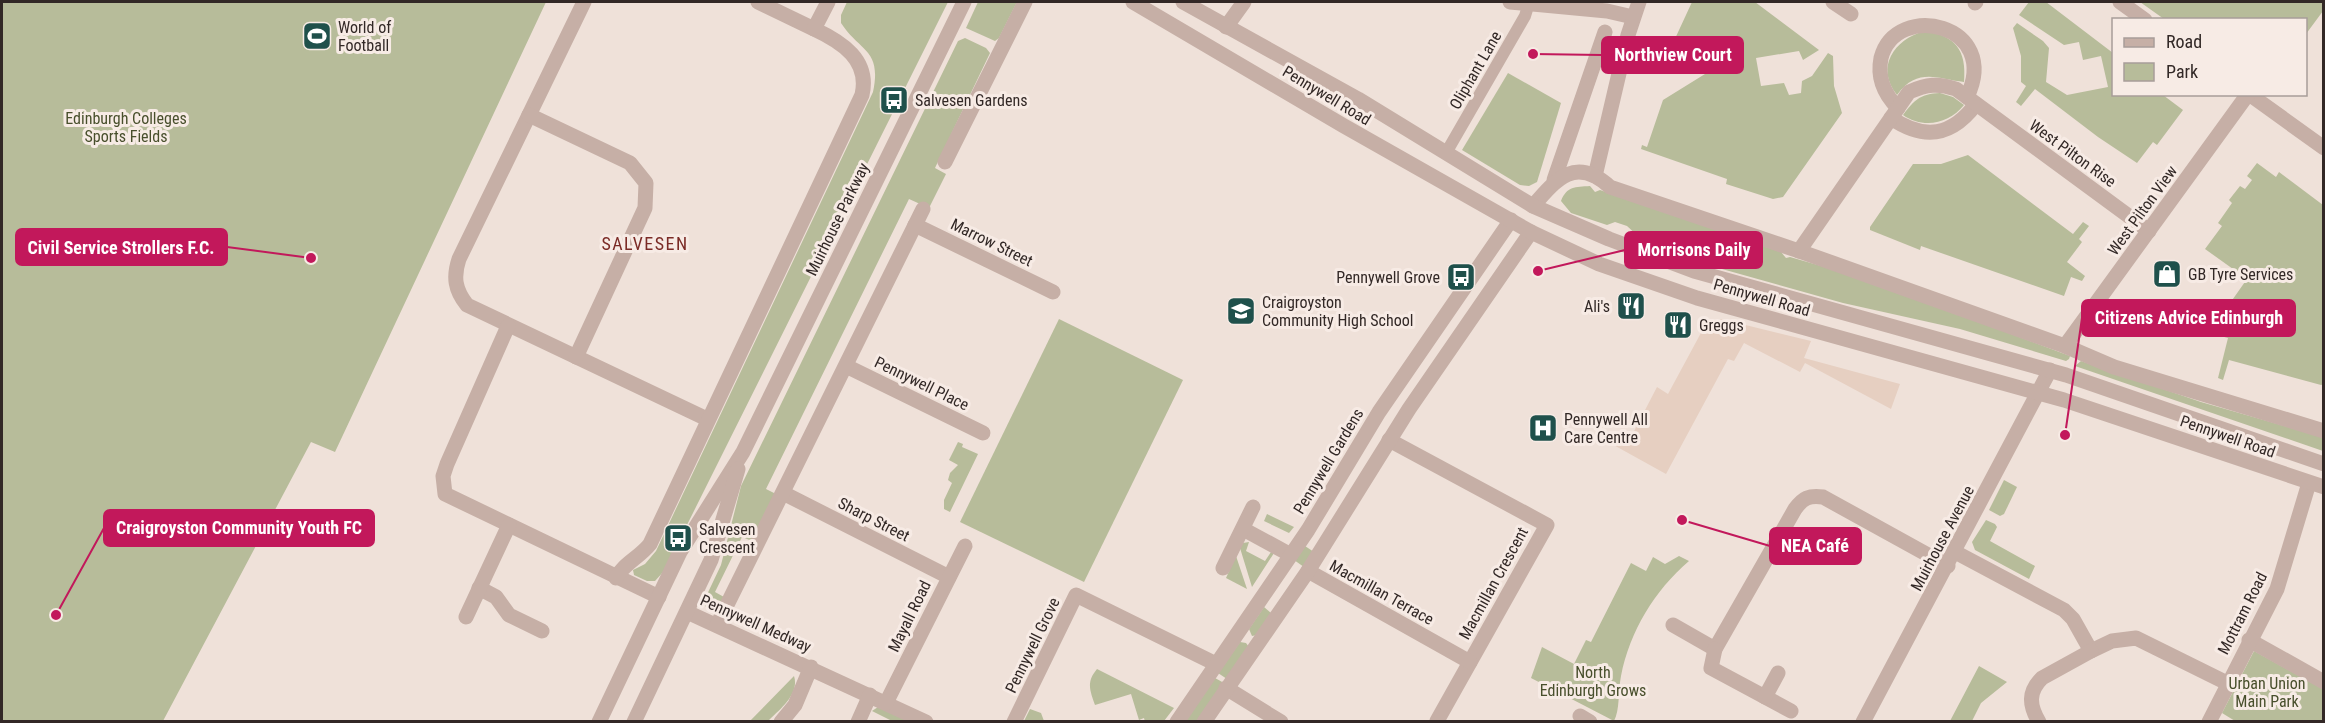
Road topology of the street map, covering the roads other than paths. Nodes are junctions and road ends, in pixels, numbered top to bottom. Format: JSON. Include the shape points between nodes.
{"nodes":[{"id":1,"x":584,"y":2,"type":"edge"},
{"id":2,"x":758,"y":2,"type":"edge"},
{"id":3,"x":828,"y":2,"type":"edge"},
{"id":4,"x":964,"y":2,"type":"edge"},
{"id":5,"x":1025,"y":2,"type":"edge"},
{"id":6,"x":1133,"y":2,"type":"edge"},
{"id":7,"x":1183,"y":2,"type":"edge"},
{"id":8,"x":1244,"y":2,"type":"edge"},
{"id":9,"x":1510,"y":2,"type":"edge"},
{"id":10,"x":1639,"y":2,"type":"edge"},
{"id":11,"x":1833,"y":2,"type":"edge"},
{"id":12,"x":2120,"y":2,"type":"edge"},
{"id":13,"x":1530,"y":3,"type":"junction"},
{"id":14,"x":1607,"y":11,"type":"junction"},
{"id":15,"x":1851,"y":14,"type":"dead end"},
{"id":16,"x":1633,"y":17,"type":"junction"},
{"id":17,"x":2142,"y":18,"type":"edge"},
{"id":18,"x":1226,"y":27,"type":"junction"},
{"id":19,"x":814,"y":29,"type":"junction"},
{"id":20,"x":1605,"y":32,"type":"joint"},
{"id":21,"x":2247,"y":96,"type":"edge"},
{"id":22,"x":2251,"y":96,"type":"edge"},
{"id":23,"x":1971,"y":100,"type":"junction"},
{"id":24,"x":1895,"y":113,"type":"junction"},
{"id":25,"x":530,"y":116,"type":"junction"},
{"id":26,"x":2324,"y":148,"type":"edge"},
{"id":27,"x":1446,"y":153,"type":"junction"},
{"id":28,"x":945,"y":162,"type":"dead end"},
{"id":29,"x":1595,"y":177,"type":"junction"},
{"id":30,"x":1554,"y":180,"type":"junction"},
{"id":31,"x":1533,"y":206,"type":"junction"},
{"id":32,"x":923,"y":209,"type":"dead end"},
{"id":33,"x":1511,"y":220,"type":"junction"},
{"id":34,"x":915,"y":225,"type":"junction"},
{"id":35,"x":2149,"y":231,"type":"junction"},
{"id":36,"x":1531,"y":232,"type":"junction"},
{"id":37,"x":1799,"y":251,"type":"junction"},
{"id":38,"x":1053,"y":292,"type":"dead end"},
{"id":39,"x":508,"y":326,"type":"junction"},
{"id":40,"x":2065,"y":346,"type":"junction"},
{"id":41,"x":576,"y":357,"type":"junction"},
{"id":42,"x":846,"y":366,"type":"junction"},
{"id":43,"x":2050,"y":370,"type":"junction"},
{"id":44,"x":2038,"y":393,"type":"junction"},
{"id":45,"x":707,"y":419,"type":"junction"},
{"id":46,"x":2324,"y":431,"type":"edge"},
{"id":47,"x":983,"y":433,"type":"dead end"},
{"id":48,"x":1389,"y":440,"type":"junction"},
{"id":49,"x":743,"y":452,"type":"junction"},
{"id":50,"x":2324,"y":464,"type":"edge"},
{"id":51,"x":2316,"y":485,"type":"edge"},
{"id":52,"x":783,"y":493,"type":"junction"},
{"id":53,"x":1253,"y":507,"type":"dead end"},
{"id":54,"x":509,"y":525,"type":"junction"},
{"id":55,"x":1243,"y":529,"type":"junction"},
{"id":56,"x":965,"y":546,"type":"dead end"},
{"id":57,"x":1955,"y":552,"type":"junction"},
{"id":58,"x":1291,"y":555,"type":"junction"},
{"id":59,"x":1948,"y":566,"type":"junction"},
{"id":60,"x":1223,"y":568,"type":"dead end"},
{"id":61,"x":1308,"y":571,"type":"junction"},
{"id":62,"x":949,"y":577,"type":"junction"},
{"id":63,"x":616,"y":578,"type":"junction"},
{"id":64,"x":479,"y":588,"type":"junction"},
{"id":65,"x":658,"y":597,"type":"junction"},
{"id":66,"x":687,"y":612,"type":"junction"},
{"id":67,"x":466,"y":617,"type":"dead end"},
{"id":68,"x":717,"y":625,"type":"junction"},
{"id":69,"x":1673,"y":625,"type":"dead end"},
{"id":70,"x":542,"y":631,"type":"dead end"},
{"id":71,"x":1238,"y":632,"type":"junction"},
{"id":72,"x":2248,"y":640,"type":"junction"},
{"id":73,"x":1257,"y":644,"type":"junction"},
{"id":74,"x":1715,"y":649,"type":"junction"},
{"id":75,"x":2091,"y":651,"type":"junction"},
{"id":76,"x":1470,"y":662,"type":"junction"},
{"id":77,"x":1216,"y":664,"type":"junction"},
{"id":78,"x":811,"y":667,"type":"junction"},
{"id":79,"x":1778,"y":673,"type":"dead end"},
{"id":80,"x":2324,"y":682,"type":"edge"},
{"id":81,"x":2227,"y":683,"type":"junction"},
{"id":82,"x":1226,"y":688,"type":"junction"},
{"id":83,"x":870,"y":695,"type":"junction"},
{"id":84,"x":1766,"y":697,"type":"junction"},
{"id":85,"x":886,"y":703,"type":"junction"},
{"id":86,"x":1791,"y":711,"type":"dead end"},
{"id":87,"x":1437,"y":720,"type":"edge"},
{"id":88,"x":2209,"y":721,"type":"edge"},
{"id":89,"x":599,"y":722,"type":"edge"},
{"id":90,"x":634,"y":722,"type":"edge"},
{"id":91,"x":781,"y":722,"type":"edge"},
{"id":92,"x":858,"y":722,"type":"edge"},
{"id":93,"x":926,"y":722,"type":"edge"},
{"id":94,"x":1014,"y":722,"type":"edge"},
{"id":95,"x":1177,"y":722,"type":"edge"},
{"id":96,"x":1204,"y":722,"type":"edge"},
{"id":97,"x":1281,"y":722,"type":"edge"},
{"id":98,"x":1863,"y":722,"type":"edge"},
{"id":99,"x":2039,"y":722,"type":"edge"}],
"edges":[{"from":1,"to":25,"type":"street"},
{"from":2,"to":19,"type":"street"},
{"from":3,"to":19,"type":"street"},
{"from":4,"to":49,"type":"street","name":"Muirhouse Parkway"},
{"from":5,"to":28,"type":"street"},
{"from":6,"to":33,"type":"street","name":"Pennywell Road"},
{"from":7,"to":18,"type":"street","name":"Pennywell Road"},
{"from":8,"to":18,"type":"street"},
{"from":9,"to":13,"type":"street"},
{"from":10,"to":16,"type":"street"},
{"from":11,"to":15,"type":"street"},
{"from":12,"to":17,"type":"street"},
{"from":13,"to":14,"type":"street"},
{"from":13,"to":27,"type":"street","name":"Oliphant Lane"},
{"from":14,"to":16,"type":"street"},
{"from":14,"to":20,"type":"street"},
{"from":16,"to":29,"type":"street"},
{"from":18,"to":27,"type":"street","name":"Pennywell Road","via":[[1358,99]]},
{"from":19,"to":45,"type":"street","via":[[842,43],[854,55],[862,74],[862,95]]},
{"from":20,"to":30,"type":"street"},
{"from":21,"to":35,"type":"street","name":"West Pilton View"},
{"from":22,"to":26,"type":"street"},
{"from":23,"to":24,"type":"street","name":"West Pilton Rise","via":[[1941,84],[1924,85],[1909,92]]},
{"from":23,"to":24,"type":"street","via":[[1959,123],[1937,132],[1905,128]]},
{"from":23,"to":24,"type":"street","via":[[1975,69],[1965,41],[1942,25],[1914,24],[1893,36],[1882,54],[1884,89]]},
{"from":23,"to":35,"type":"street","name":"West Pilton Rise"},
{"from":24,"to":37,"type":"street","name":"West Pilton Rise"},
{"from":25,"to":39,"type":"street","via":[[455,271],[455,283],[467,305]]},
{"from":25,"to":41,"type":"street","via":[[630,163],[646,183],[645,208]]},
{"from":27,"to":31,"type":"street","name":"Pennywell Road"},
{"from":29,"to":30,"type":"street","via":[[1575,173]]},
{"from":29,"to":37,"type":"street","name":"Pennywell Road","via":[[1610,187]]},
{"from":30,"to":31,"type":"street"},
{"from":31,"to":33,"type":"street"},
{"from":31,"to":36,"type":"street"},
{"from":31,"to":43,"type":"street","name":"Pennywell Road","via":[[1694,271]]},
{"from":32,"to":34,"type":"street"},
{"from":33,"to":36,"type":"street","name":"Pennywell Road"},
{"from":33,"to":58,"type":"street","name":"Pennywell Gardens","via":[[1379,412]]},
{"from":34,"to":38,"type":"street","name":"Marrow Street"},
{"from":34,"to":42,"type":"street"},
{"from":35,"to":40,"type":"street","name":"West Pilton View"},
{"from":36,"to":44,"type":"street","name":"Pennywell Road","via":[[1599,264],[1697,298]]},
{"from":36,"to":48,"type":"street"},
{"from":37,"to":40,"type":"street","name":"Pennywell Road"},
{"from":39,"to":41,"type":"street"},
{"from":39,"to":54,"type":"street","via":[[447,464],[442,484],[445,494],[453,500]]},
{"from":40,"to":46,"type":"street","name":"Pennywell Road","via":[[2114,367]]},
{"from":41,"to":45,"type":"street"},
{"from":42,"to":47,"type":"street","name":"Pennywell Place"},
{"from":42,"to":52,"type":"street"},
{"from":43,"to":44,"type":"street","name":"Muirhouse Avenue"},
{"from":43,"to":50,"type":"street","name":"Pennywell Road"},
{"from":44,"to":51,"type":"street","name":"Pennywell Road"},
{"from":44,"to":57,"type":"street","name":"Muirhouse Avenue"},
{"from":45,"to":63,"type":"street","via":[[650,544]]},
{"from":48,"to":61,"type":"street"},
{"from":48,"to":76,"type":"street","name":"Macmillan Crescent","via":[[1547,525]]},
{"from":49,"to":65,"type":"street","name":"Muirhouse Parkway","via":[[680,552]]},
{"from":49,"to":66,"type":"street","name":"Muirhouse Parkway","via":[[711,560]]},
{"from":51,"to":72,"type":"street","name":"Mottram Road","via":[[2277,589]]},
{"from":52,"to":62,"type":"street","name":"Sharp Street"},
{"from":52,"to":68,"type":"street"},
{"from":53,"to":55,"type":"street"},
{"from":54,"to":63,"type":"street"},
{"from":54,"to":64,"type":"street"},
{"from":55,"to":58,"type":"street"},
{"from":55,"to":60,"type":"street"},
{"from":56,"to":62,"type":"street","name":"Mayall Road"},
{"from":57,"to":59,"type":"street","name":"Muirhouse Avenue"},
{"from":57,"to":75,"type":"street","via":[[2064,610]]},
{"from":58,"to":71,"type":"street","name":"Pennywell Gardens"},
{"from":59,"to":74,"type":"street","via":[[1822,497],[1811,496],[1801,500],[1795,509]]},
{"from":59,"to":98,"type":"street","name":"Muirhouse Avenue"},
{"from":61,"to":73,"type":"street"},
{"from":61,"to":76,"type":"street","name":"Macmillan Terrace"},
{"from":62,"to":85,"type":"street","name":"Mayall Road"},
{"from":63,"to":65,"type":"street"},
{"from":64,"to":67,"type":"street"},
{"from":64,"to":70,"type":"street","via":[[496,597],[509,615]]},
{"from":65,"to":89,"type":"street","name":"Muirhouse Parkway"},
{"from":66,"to":68,"type":"street","name":"Pennywell Medway"},
{"from":66,"to":90,"type":"street","name":"Muirhouse Parkway"},
{"from":68,"to":78,"type":"street","name":"Pennywell Medway"},
{"from":69,"to":74,"type":"street"},
{"from":71,"to":73,"type":"street"},
{"from":71,"to":77,"type":"street","name":"Pennywell Gardens"},
{"from":72,"to":80,"type":"street"},
{"from":72,"to":81,"type":"street","name":"Mottram Road"},
{"from":73,"to":82,"type":"street"},
{"from":74,"to":84,"type":"street","via":[[1711,668]]},
{"from":75,"to":81,"type":"street","via":[[2112,641],[2136,638]]},
{"from":75,"to":99,"type":"street","via":[[2036,684],[2031,702]]},
{"from":76,"to":87,"type":"street","name":"Macmillan Crescent"},
{"from":77,"to":94,"type":"street","name":"Pennywell Grove","via":[[1076,595]]},
{"from":77,"to":95,"type":"street","name":"Pennywell Gardens"},
{"from":78,"to":83,"type":"street","name":"Pennywell Medway"},
{"from":78,"to":91,"type":"street","name":"Pennywell Medway","via":[[795,705]]},
{"from":79,"to":84,"type":"street"},
{"from":81,"to":88,"type":"street","name":"Mottram Road"},
{"from":82,"to":96,"type":"street"},
{"from":82,"to":97,"type":"street"},
{"from":83,"to":85,"type":"street","name":"Pennywell Medway"},
{"from":83,"to":92,"type":"street"},
{"from":84,"to":86,"type":"street"},
{"from":85,"to":93,"type":"street","name":"Pennywell Medway"}]}
